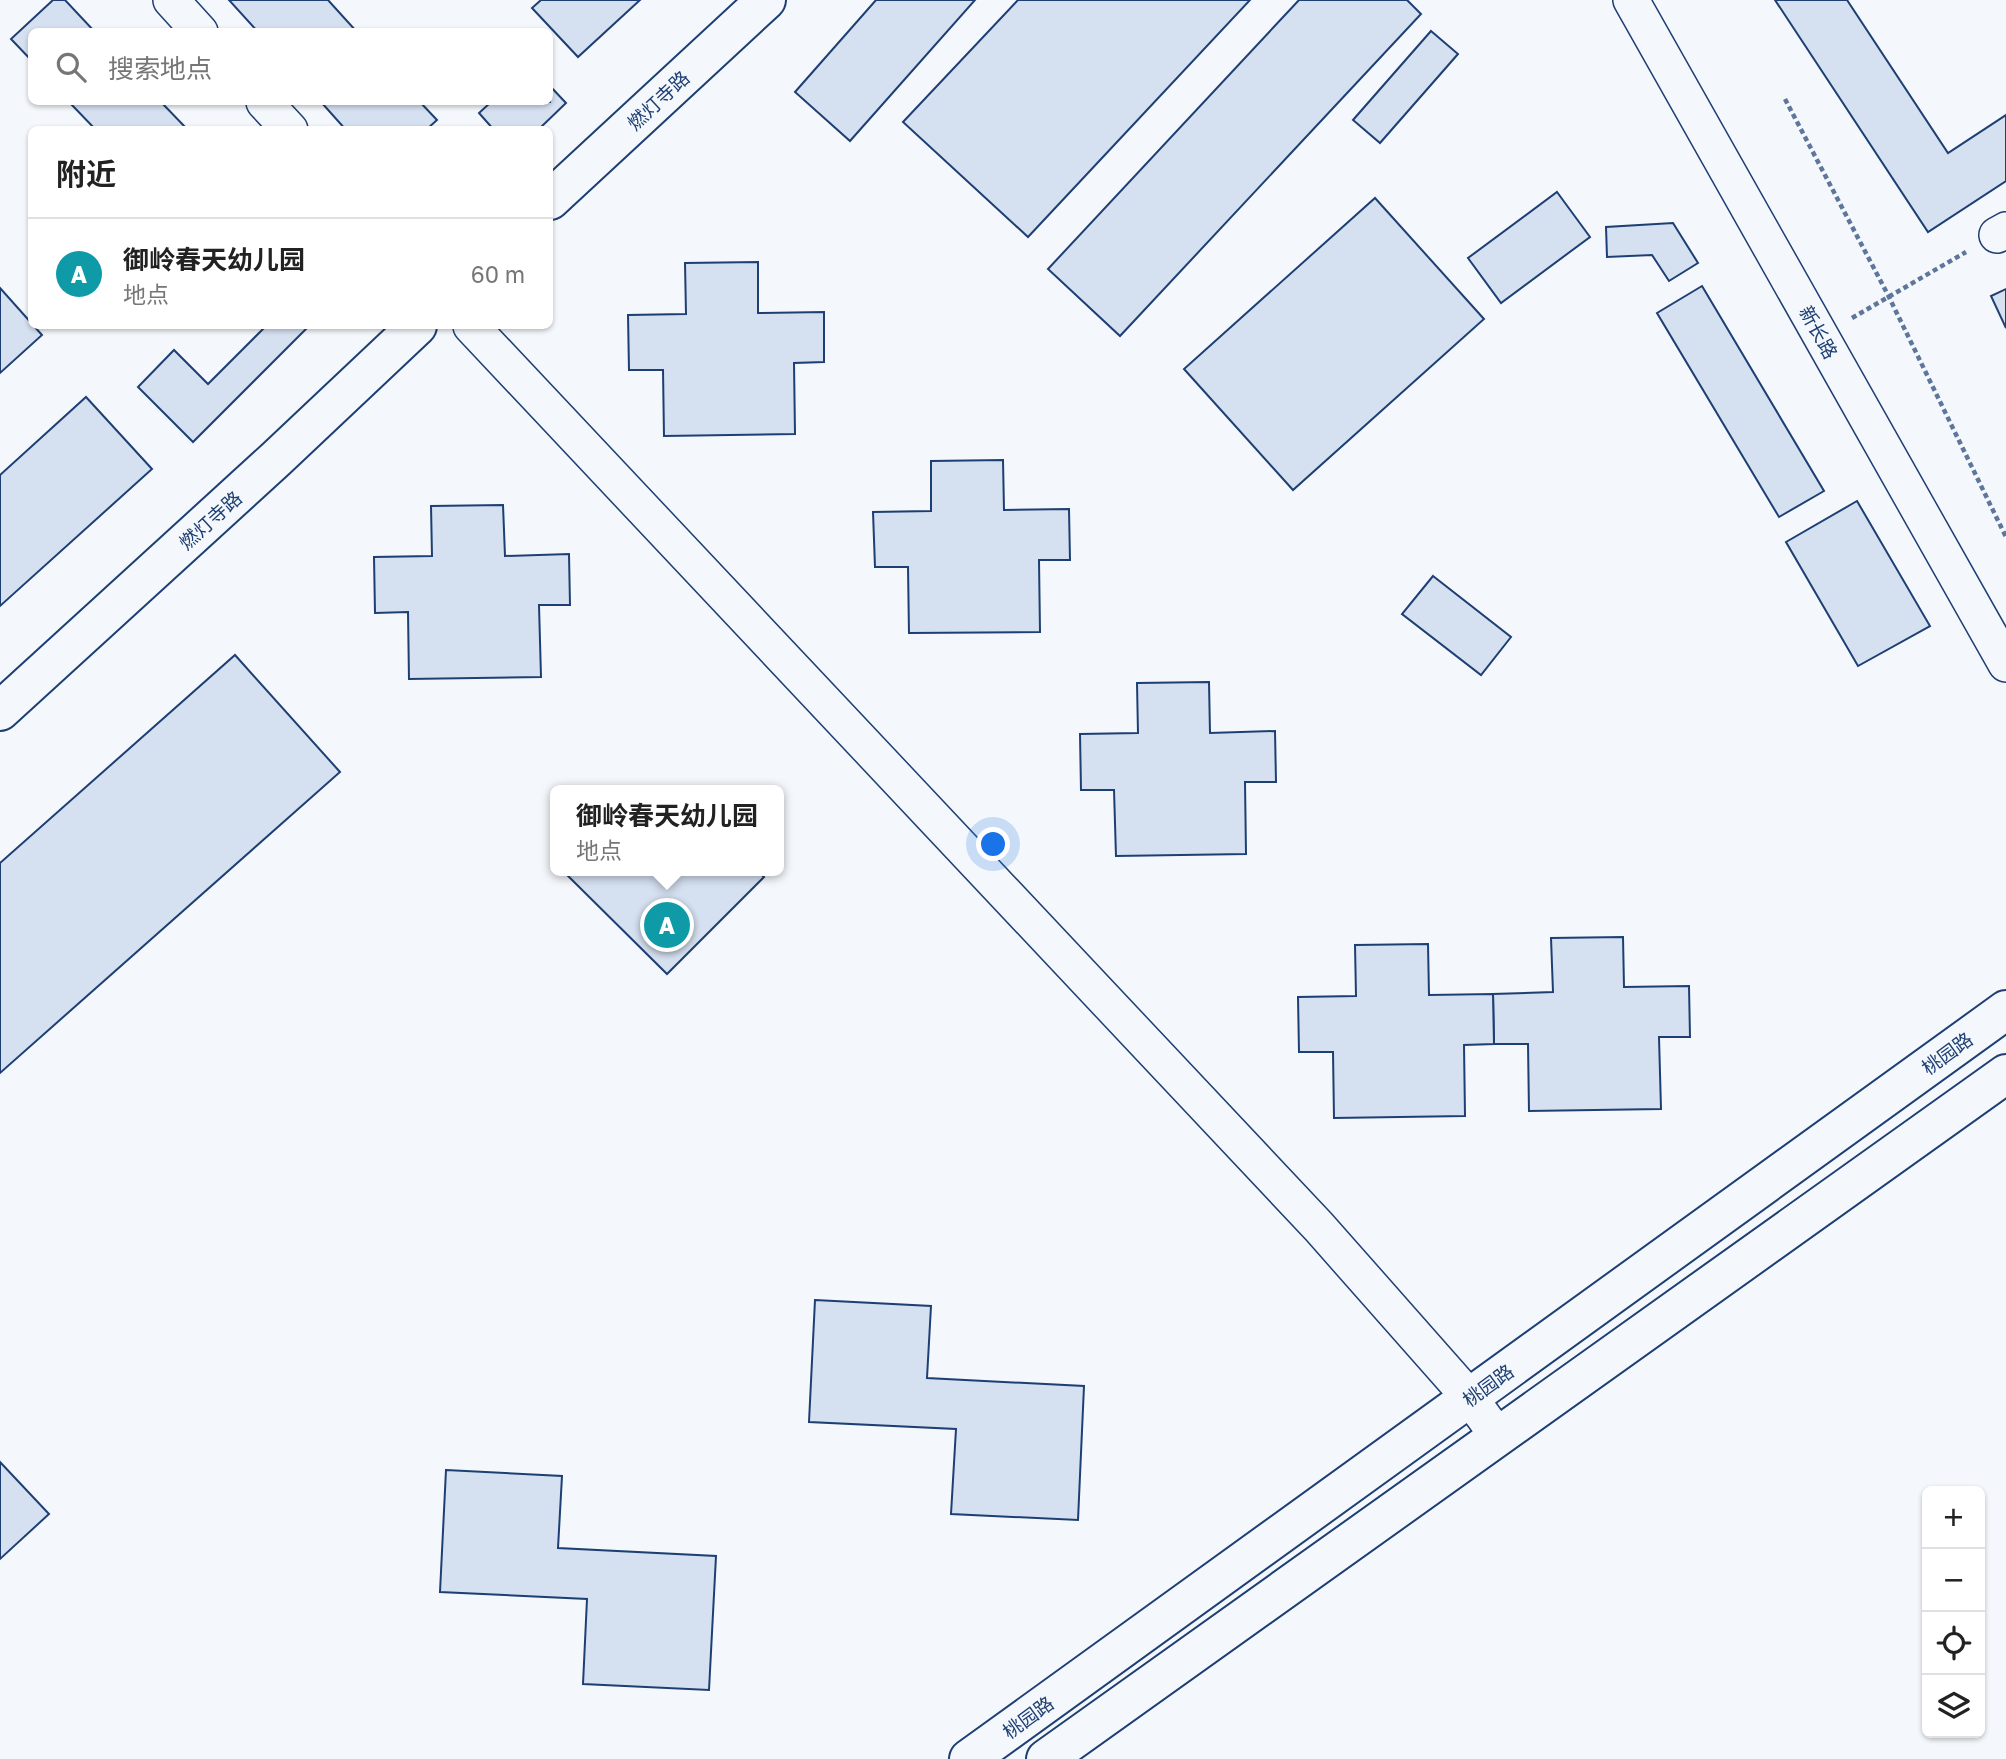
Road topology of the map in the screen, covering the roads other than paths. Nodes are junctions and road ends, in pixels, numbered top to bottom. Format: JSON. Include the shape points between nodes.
{"nodes":[{"id":1,"x":171,"y":0,"type":"edge"},
{"id":2,"x":766,"y":0,"type":"edge"},
{"id":3,"x":1631,"y":0,"type":"edge"},
{"id":4,"x":196,"y":28,"type":"edge"},
{"id":5,"x":267,"y":105,"type":"edge"},
{"id":6,"x":286,"y":126,"type":"edge"},
{"id":7,"x":553,"y":197,"type":"edge"},
{"id":8,"x":414,"y":329,"type":"edge"},
{"id":9,"x":474,"y":329,"type":"edge"},
{"id":10,"x":2006,"y":664,"type":"edge"},
{"id":11,"x":0,"y":711,"type":"edge"},
{"id":12,"x":2006,"y":1010,"type":"edge"},
{"id":13,"x":2006,"y":1074,"type":"edge"},
{"id":14,"x":1469,"y":1398,"type":"junction"},
{"id":15,"x":1497,"y":1435,"type":"junction"},
{"id":16,"x":969,"y":1759,"type":"edge"},
{"id":17,"x":1046,"y":1759,"type":"edge"}],
"edges":[{"from":1,"to":4,"type":"street"},
{"from":2,"to":7,"type":"main road","name":"燃灯寺路"},
{"from":3,"to":10,"type":"street","name":"新长路"},
{"from":5,"to":6,"type":"street"},
{"from":8,"to":11,"type":"main road","name":"燃灯寺路"},
{"from":9,"to":14,"type":"street","via":[[1319,1227]]},
{"from":12,"to":14,"type":"main road","name":"桃园路"},
{"from":13,"to":15,"type":"main road"},
{"from":14,"to":15,"type":"street"},
{"from":14,"to":16,"type":"main road","name":"桃园路"},
{"from":15,"to":17,"type":"main road"}]}
